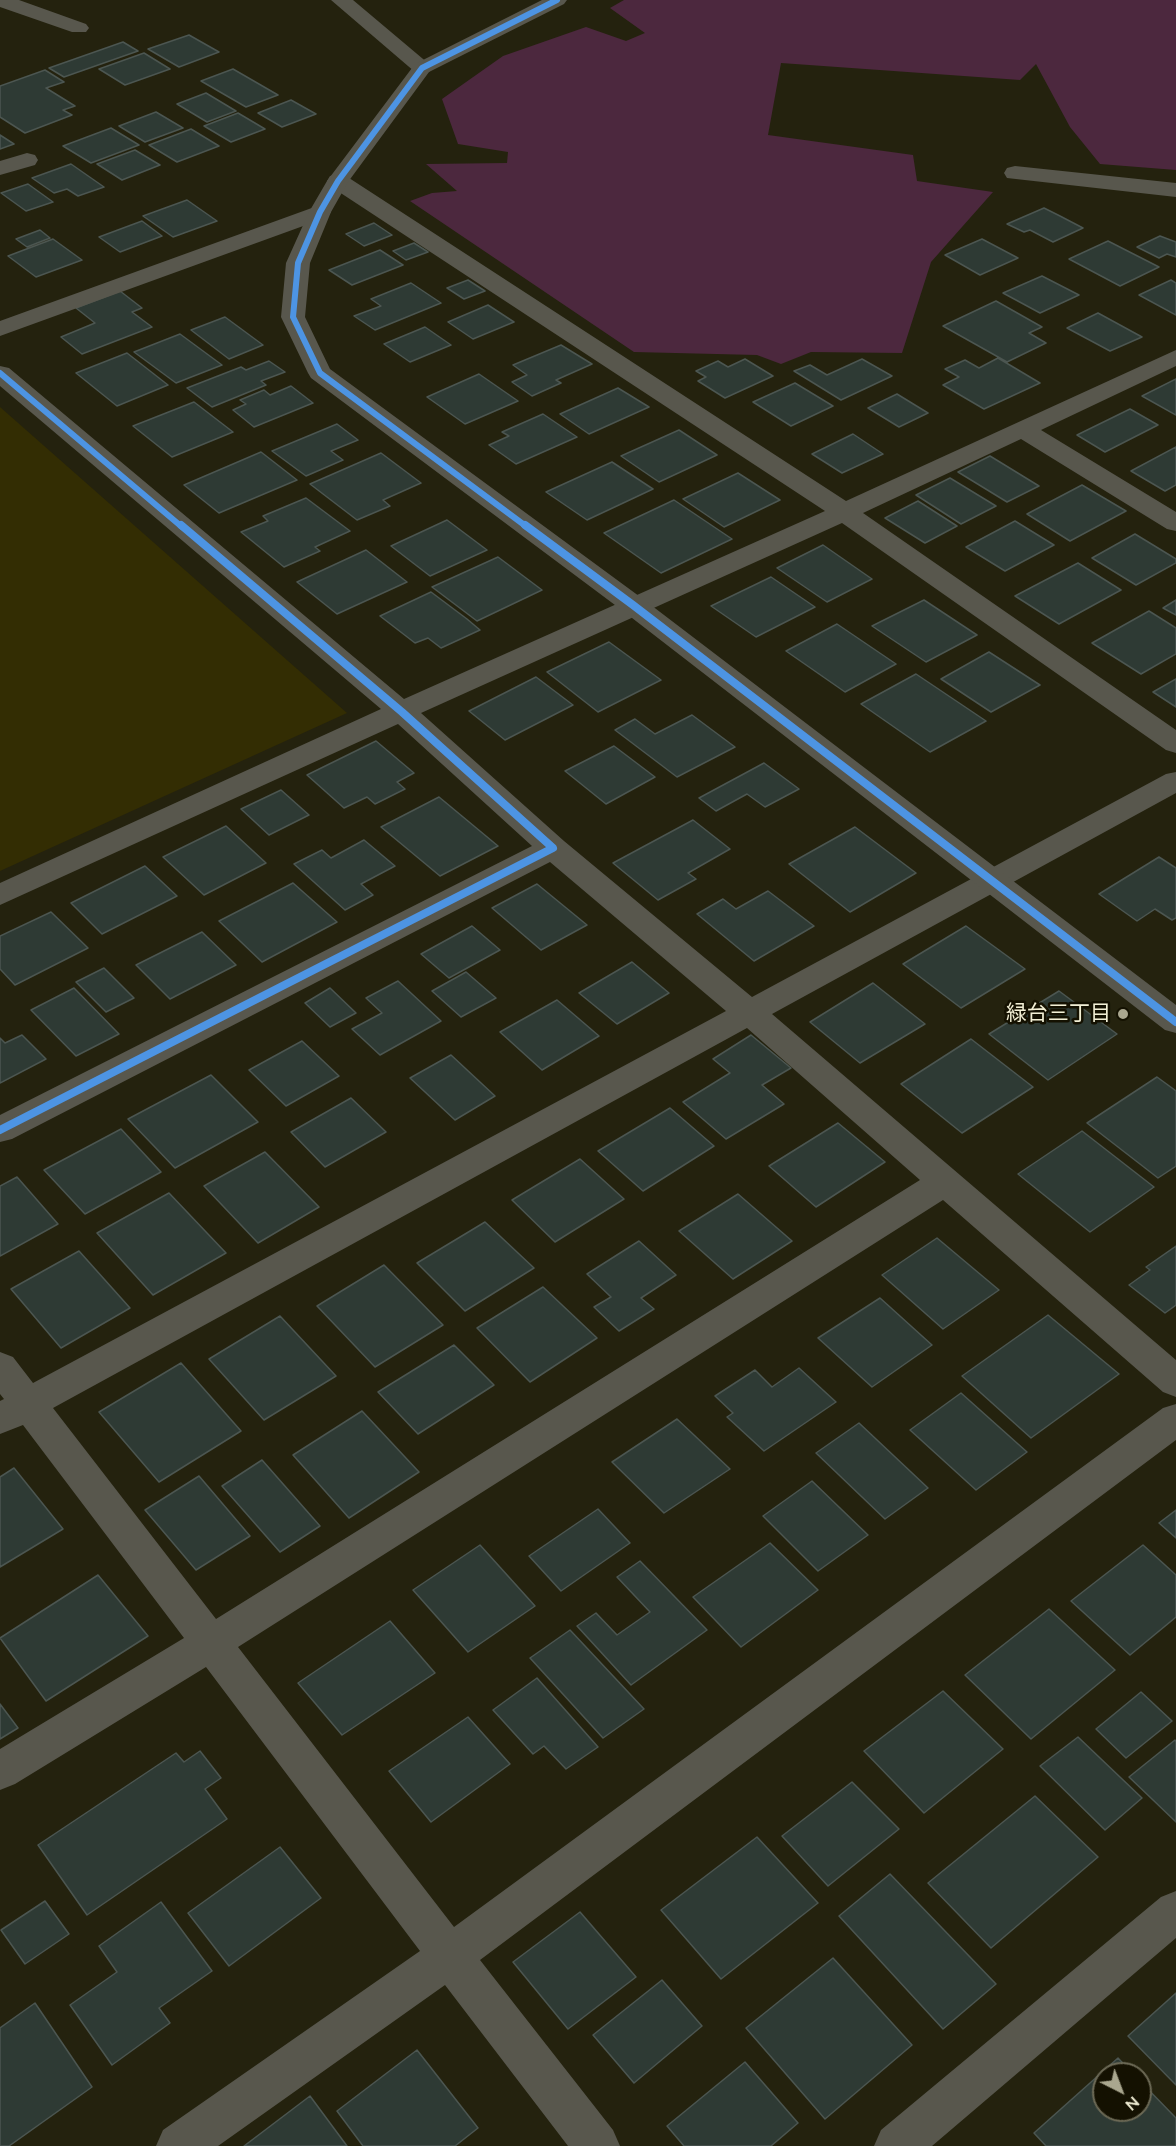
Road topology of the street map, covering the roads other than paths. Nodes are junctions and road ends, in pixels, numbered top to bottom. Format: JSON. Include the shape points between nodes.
{"nodes":[{"id":1,"x":0,"y":0,"type":"edge"},
{"id":2,"x":341,"y":0,"type":"edge"},
{"id":3,"x":557,"y":0,"type":"edge"},
{"id":4,"x":79,"y":28,"type":"dead end"},
{"id":5,"x":422,"y":68,"type":"junction"},
{"id":6,"x":27,"y":160,"type":"dead end"},
{"id":7,"x":0,"y":168,"type":"edge"},
{"id":8,"x":1015,"y":172,"type":"dead end"},
{"id":9,"x":338,"y":180,"type":"junction"},
{"id":10,"x":1176,"y":190,"type":"edge"},
{"id":11,"x":320,"y":212,"type":"junction"},
{"id":12,"x":0,"y":329,"type":"edge"},
{"id":13,"x":1176,"y":357,"type":"edge"},
{"id":14,"x":0,"y":373,"type":"edge"},
{"id":15,"x":1022,"y":429,"type":"junction"},
{"id":16,"x":844,"y":512,"type":"junction"},
{"id":17,"x":1176,"y":523,"type":"edge"},
{"id":18,"x":633,"y":605,"type":"junction"},
{"id":19,"x":402,"y":712,"type":"junction"},
{"id":20,"x":1176,"y":744,"type":"edge"},
{"id":21,"x":1176,"y":782,"type":"edge"},
{"id":22,"x":553,"y":848,"type":"junction"},
{"id":23,"x":991,"y":880,"type":"junction"},
{"id":24,"x":0,"y":895,"type":"edge"},
{"id":25,"x":750,"y":1013,"type":"junction"},
{"id":26,"x":1176,"y":1022,"type":"edge"},
{"id":27,"x":0,"y":1130,"type":"edge"},
{"id":28,"x":944,"y":1182,"type":"junction"},
{"id":29,"x":0,"y":1366,"type":"edge"},
{"id":30,"x":1176,"y":1382,"type":"edge"},
{"id":31,"x":14,"y":1412,"type":"edge"},
{"id":32,"x":1176,"y":1419,"type":"edge"},
{"id":33,"x":211,"y":1643,"type":"junction"},
{"id":34,"x":0,"y":1771,"type":"edge"},
{"id":35,"x":1176,"y":1911,"type":"edge"},
{"id":36,"x":450,"y":1956,"type":"junction"},
{"id":37,"x":179,"y":2146,"type":"edge"},
{"id":38,"x":597,"y":2146,"type":"edge"},
{"id":39,"x":897,"y":2146,"type":"edge"}],
"edges":[{"from":1,"to":4,"type":"street"},
{"from":2,"to":5,"type":"street"},
{"from":3,"to":5,"type":"street"},
{"from":5,"to":9,"type":"street"},
{"from":6,"to":7,"type":"street"},
{"from":8,"to":10,"type":"street"},
{"from":9,"to":11,"type":"street"},
{"from":9,"to":16,"type":"street"},
{"from":11,"to":12,"type":"street"},
{"from":11,"to":18,"type":"street","via":[[297,263],[292,318],[320,373]]},
{"from":13,"to":15,"type":"street"},
{"from":14,"to":19,"type":"street"},
{"from":15,"to":16,"type":"street"},
{"from":15,"to":17,"type":"street"},
{"from":16,"to":18,"type":"street"},
{"from":16,"to":20,"type":"street"},
{"from":18,"to":19,"type":"street"},
{"from":18,"to":23,"type":"street"},
{"from":19,"to":22,"type":"street"},
{"from":19,"to":24,"type":"street"},
{"from":21,"to":23,"type":"street"},
{"from":22,"to":25,"type":"street"},
{"from":22,"to":27,"type":"street"},
{"from":23,"to":25,"type":"street"},
{"from":23,"to":26,"type":"street"},
{"from":25,"to":28,"type":"street"},
{"from":25,"to":31,"type":"street"},
{"from":28,"to":30,"type":"street"},
{"from":28,"to":33,"type":"street"},
{"from":29,"to":31,"type":"street"},
{"from":31,"to":33,"type":"street"},
{"from":32,"to":36,"type":"street"},
{"from":33,"to":34,"type":"street"},
{"from":33,"to":36,"type":"street"},
{"from":35,"to":39,"type":"street"},
{"from":36,"to":37,"type":"street"},
{"from":36,"to":38,"type":"street"}]}
